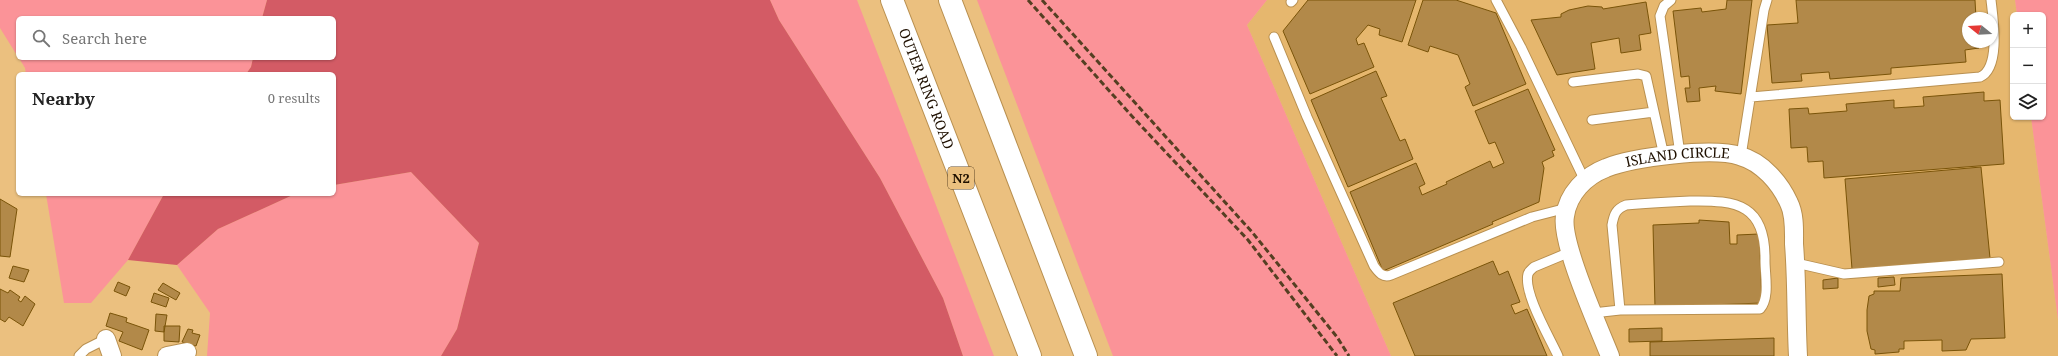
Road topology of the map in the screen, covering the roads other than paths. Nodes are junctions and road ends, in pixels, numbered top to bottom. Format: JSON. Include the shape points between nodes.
{"nodes":[{"id":1,"x":892,"y":0,"type":"edge"},
{"id":2,"x":950,"y":0,"type":"edge"},
{"id":3,"x":1496,"y":0,"type":"edge"},
{"id":4,"x":1671,"y":0,"type":"edge"},
{"id":5,"x":1768,"y":0,"type":"edge"},
{"id":6,"x":1991,"y":0,"type":"edge"},
{"id":7,"x":1274,"y":37,"type":"dead end"},
{"id":8,"x":1573,"y":82,"type":"dead end"},
{"id":9,"x":1751,"y":97,"type":"junction"},
{"id":10,"x":1654,"y":112,"type":"junction"},
{"id":11,"x":1592,"y":120,"type":"dead end"},
{"id":12,"x":1672,"y":155,"type":"junction"},
{"id":13,"x":1742,"y":156,"type":"junction"},
{"id":14,"x":1585,"y":181,"type":"junction"},
{"id":15,"x":1566,"y":208,"type":"junction"},
{"id":16,"x":1570,"y":252,"type":"junction"},
{"id":17,"x":1999,"y":262,"type":"dead end"},
{"id":18,"x":1796,"y":264,"type":"junction"},
{"id":19,"x":1620,"y":310,"type":"junction"},
{"id":20,"x":1593,"y":313,"type":"junction"},
{"id":21,"x":106,"y":339,"type":"joint"},
{"id":22,"x":187,"y":352,"type":"dead end"},
{"id":23,"x":79,"y":356,"type":"edge"},
{"id":24,"x":112,"y":356,"type":"edge"},
{"id":25,"x":167,"y":356,"type":"edge"},
{"id":26,"x":1030,"y":356,"type":"edge"},
{"id":27,"x":1086,"y":356,"type":"edge"},
{"id":28,"x":1558,"y":356,"type":"edge"},
{"id":29,"x":1610,"y":356,"type":"edge"},
{"id":30,"x":1798,"y":356,"type":"edge"}],
"edges":[{"from":1,"to":26,"type":"highway","name":"OUTER RING ROAD","number":"N2"},
{"from":2,"to":27,"type":"highway"},
{"from":3,"to":14,"type":"lane"},
{"from":4,"to":12,"type":"lane","via":[[1664,6],[1660,16]]},
{"from":5,"to":9,"type":"lane"},
{"from":6,"to":9,"type":"lane","via":[[1994,32],[1991,63],[1987,72],[1980,76]]},
{"from":7,"to":15,"type":"lane","via":[[1342,196],[1374,266],[1381,275],[1386,277],[1525,220]]},
{"from":8,"to":10,"type":"lane","via":[[1644,75],[1647,78]]},
{"from":9,"to":13,"type":"lane"},
{"from":10,"to":11,"type":"lane"},
{"from":10,"to":12,"type":"lane"},
{"from":12,"to":13,"type":"street","name":"ISLAND CIRCLE","via":[[1726,152]]},
{"from":12,"to":14,"type":"street","name":"ISLAND CIRCLE","via":[[1606,168]]},
{"from":13,"to":18,"type":"street","name":"ISLAND CIRCLE","via":[[1758,164],[1774,179],[1790,204]]},
{"from":14,"to":15,"type":"street","name":"ISLAND CIRCLE"},
{"from":15,"to":16,"type":"street","name":"ISLAND CIRCLE","via":[[1564,225]]},
{"from":16,"to":20,"type":"street","name":"ISLAND CIRCLE"},
{"from":16,"to":28,"type":"lane","via":[[1534,267],[1528,279],[1531,296]]},
{"from":17,"to":18,"type":"lane","via":[[1844,274]]},
{"from":18,"to":30,"type":"street","name":"ISLAND CIRCLE"},
{"from":19,"to":19,"type":"lane","via":[[1612,225],[1619,208],[1626,205],[1655,203],[1713,200],[1732,202],[1755,218],[1762,229],[1766,245],[1765,300],[1760,309]]},
{"from":19,"to":20,"type":"lane"},
{"from":20,"to":29,"type":"street","name":"ISLAND CIRCLE"},
{"from":21,"to":23,"type":"lane","via":[[86,349]]},
{"from":21,"to":24,"type":"street"},
{"from":22,"to":25,"type":"street"}]}
